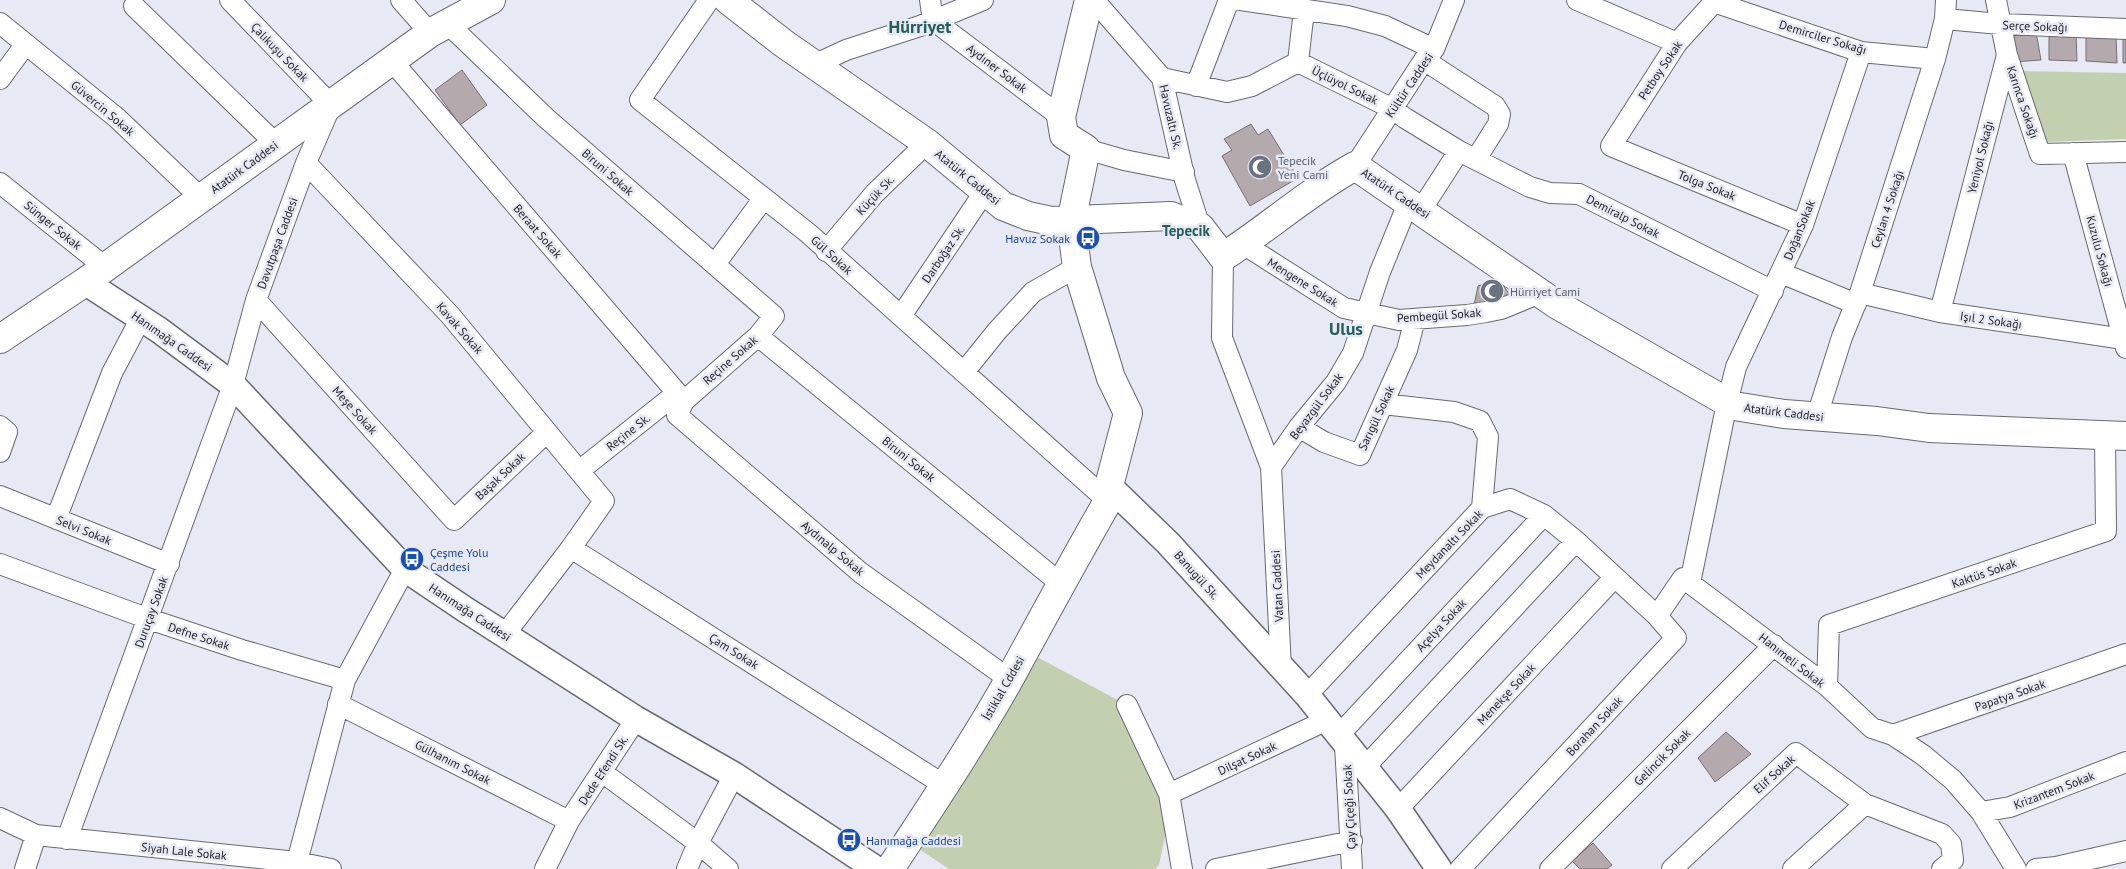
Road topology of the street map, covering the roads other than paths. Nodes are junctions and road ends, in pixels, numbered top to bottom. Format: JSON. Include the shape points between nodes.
{"nodes":[{"id":1,"x":230,"y":0,"type":"edge"},
{"id":2,"x":401,"y":0,"type":"edge"},
{"id":3,"x":491,"y":0,"type":"edge"},
{"id":4,"x":709,"y":0,"type":"edge"},
{"id":5,"x":728,"y":0,"type":"edge"},
{"id":6,"x":930,"y":0,"type":"edge"},
{"id":7,"x":983,"y":0,"type":"edge"},
{"id":8,"x":1089,"y":0,"type":"edge"},
{"id":9,"x":1094,"y":0,"type":"edge"},
{"id":10,"x":1229,"y":0,"type":"edge"},
{"id":11,"x":1241,"y":0,"type":"edge"},
{"id":12,"x":1454,"y":0,"type":"edge"},
{"id":13,"x":1577,"y":0,"type":"edge"},
{"id":14,"x":1996,"y":0,"type":"edge"},
{"id":15,"x":1715,"y":1,"type":"edge"},
{"id":16,"x":1273,"y":2,"type":"edge"},
{"id":17,"x":134,"y":6,"type":"dead end"},
{"id":18,"x":1304,"y":10,"type":"junction"},
{"id":19,"x":1946,"y":10,"type":"edge"},
{"id":20,"x":933,"y":20,"type":"junction"},
{"id":21,"x":0,"y":23,"type":"edge"},
{"id":22,"x":2000,"y":24,"type":"junction"},
{"id":23,"x":438,"y":28,"type":"junction"},
{"id":24,"x":2126,"y":29,"type":"edge"},
{"id":25,"x":1677,"y":43,"type":"junction"},
{"id":26,"x":25,"y":45,"type":"junction"},
{"id":27,"x":1862,"y":52,"type":"junction"},
{"id":28,"x":1429,"y":54,"type":"junction"},
{"id":29,"x":2006,"y":55,"type":"junction"},
{"id":30,"x":1935,"y":59,"type":"junction"},
{"id":31,"x":392,"y":61,"type":"junction"},
{"id":32,"x":1298,"y":62,"type":"junction"},
{"id":33,"x":816,"y":64,"type":"junction"},
{"id":34,"x":1162,"y":78,"type":"junction"},
{"id":35,"x":0,"y":79,"type":"edge"},
{"id":36,"x":1196,"y":86,"type":"junction"},
{"id":37,"x":331,"y":105,"type":"junction"},
{"id":38,"x":1393,"y":109,"type":"junction"},
{"id":39,"x":1061,"y":117,"type":"junction"},
{"id":40,"x":275,"y":144,"type":"junction"},
{"id":41,"x":927,"y":144,"type":"junction"},
{"id":42,"x":1611,"y":146,"type":"joint"},
{"id":43,"x":1086,"y":149,"type":"junction"},
{"id":44,"x":2126,"y":152,"type":"edge"},
{"id":45,"x":2073,"y":153,"type":"junction"},
{"id":46,"x":1468,"y":155,"type":"junction"},
{"id":47,"x":306,"y":163,"type":"junction"},
{"id":48,"x":1355,"y":166,"type":"junction"},
{"id":49,"x":1184,"y":172,"type":"junction"},
{"id":50,"x":0,"y":184,"type":"edge"},
{"id":51,"x":985,"y":191,"type":"junction"},
{"id":52,"x":201,"y":198,"type":"junction"},
{"id":53,"x":764,"y":198,"type":"junction"},
{"id":54,"x":1415,"y":206,"type":"junction"},
{"id":55,"x":1070,"y":222,"type":"junction"},
{"id":56,"x":1803,"y":225,"type":"junction"},
{"id":57,"x":1200,"y":227,"type":"junction"},
{"id":58,"x":826,"y":251,"type":"junction"},
{"id":59,"x":1233,"y":251,"type":"junction"},
{"id":60,"x":715,"y":264,"type":"junction"},
{"id":61,"x":1077,"y":267,"type":"junction"},
{"id":62,"x":1781,"y":273,"type":"junction"},
{"id":63,"x":95,"y":275,"type":"junction"},
{"id":64,"x":1773,"y":291,"type":"junction"},
{"id":65,"x":1540,"y":293,"type":"junction"},
{"id":66,"x":1858,"y":298,"type":"junction"},
{"id":67,"x":256,"y":300,"type":"junction"},
{"id":68,"x":1940,"y":312,"type":"junction"},
{"id":69,"x":1366,"y":314,"type":"junction"},
{"id":70,"x":774,"y":316,"type":"joint"},
{"id":71,"x":901,"y":316,"type":"junction"},
{"id":72,"x":140,"y":318,"type":"junction"},
{"id":73,"x":1415,"y":319,"type":"junction"},
{"id":74,"x":758,"y":336,"type":"junction"},
{"id":75,"x":0,"y":339,"type":"edge"},
{"id":76,"x":2125,"y":344,"type":"edge"},
{"id":77,"x":964,"y":372,"type":"junction"},
{"id":78,"x":233,"y":385,"type":"junction"},
{"id":79,"x":680,"y":397,"type":"junction"},
{"id":80,"x":1727,"y":403,"type":"junction"},
{"id":81,"x":1383,"y":404,"type":"junction"},
{"id":82,"x":1817,"y":416,"type":"junction"},
{"id":83,"x":0,"y":426,"type":"edge"},
{"id":84,"x":1300,"y":427,"type":"junction"},
{"id":85,"x":547,"y":432,"type":"junction"},
{"id":86,"x":2116,"y":435,"type":"edge"},
{"id":87,"x":0,"y":452,"type":"edge"},
{"id":88,"x":1271,"y":468,"type":"junction"},
{"id":89,"x":579,"y":471,"type":"junction"},
{"id":90,"x":1108,"y":494,"type":"junction"},
{"id":91,"x":0,"y":496,"type":"edge"},
{"id":92,"x":1482,"y":508,"type":"junction"},
{"id":93,"x":1544,"y":514,"type":"junction"},
{"id":94,"x":56,"y":519,"type":"junction"},
{"id":95,"x":454,"y":520,"type":"joint"},
{"id":96,"x":1576,"y":541,"type":"junction"},
{"id":97,"x":572,"y":548,"type":"junction"},
{"id":98,"x":0,"y":564,"type":"edge"},
{"id":99,"x":169,"y":564,"type":"junction"},
{"id":100,"x":405,"y":569,"type":"junction"},
{"id":101,"x":1614,"y":578,"type":"junction"},
{"id":102,"x":1686,"y":581,"type":"junction"},
{"id":103,"x":1060,"y":583,"type":"junction"},
{"id":104,"x":1657,"y":616,"type":"junction"},
{"id":105,"x":149,"y":619,"type":"junction"},
{"id":106,"x":504,"y":634,"type":"junction"},
{"id":107,"x":1774,"y":645,"type":"junction"},
{"id":108,"x":2126,"y":654,"type":"edge"},
{"id":109,"x":1282,"y":668,"type":"junction"},
{"id":110,"x":1009,"y":679,"type":"junction"},
{"id":111,"x":344,"y":680,"type":"junction"},
{"id":112,"x":1827,"y":686,"type":"junction"},
{"id":113,"x":1307,"y":695,"type":"junction"},
{"id":114,"x":338,"y":704,"type":"junction"},
{"id":115,"x":1127,"y":705,"type":"dead end"},
{"id":116,"x":636,"y":719,"type":"junction"},
{"id":117,"x":1336,"y":734,"type":"junction"},
{"id":118,"x":1893,"y":736,"type":"junction"},
{"id":119,"x":2126,"y":762,"type":"edge"},
{"id":120,"x":1364,"y":768,"type":"junction"},
{"id":121,"x":602,"y":772,"type":"junction"},
{"id":122,"x":734,"y":775,"type":"junction"},
{"id":123,"x":944,"y":785,"type":"junction"},
{"id":124,"x":1170,"y":794,"type":"junction"},
{"id":125,"x":1865,"y":804,"type":"junction"},
{"id":126,"x":1398,"y":809,"type":"junction"},
{"id":127,"x":1980,"y":812,"type":"junction"},
{"id":128,"x":0,"y":818,"type":"edge"},
{"id":129,"x":569,"y":820,"type":"junction"},
{"id":130,"x":36,"y":835,"type":"junction"},
{"id":131,"x":67,"y":839,"type":"junction"},
{"id":132,"x":1352,"y":841,"type":"junction"},
{"id":133,"x":698,"y":843,"type":"junction"},
{"id":134,"x":2126,"y":851,"type":"edge"},
{"id":135,"x":297,"y":862,"type":"junction"},
{"id":136,"x":253,"y":864,"type":"edge"},
{"id":137,"x":1947,"y":864,"type":"edge"},
{"id":138,"x":2056,"y":868,"type":"edge"},
{"id":139,"x":25,"y":869,"type":"edge"},
{"id":140,"x":331,"y":869,"type":"edge"},
{"id":141,"x":545,"y":869,"type":"edge"},
{"id":142,"x":687,"y":869,"type":"edge"},
{"id":143,"x":728,"y":869,"type":"edge"},
{"id":144,"x":876,"y":869,"type":"edge"},
{"id":145,"x":890,"y":869,"type":"edge"},
{"id":146,"x":1182,"y":869,"type":"edge"},
{"id":147,"x":1216,"y":869,"type":"edge"},
{"id":148,"x":1352,"y":869,"type":"edge"},
{"id":149,"x":1439,"y":869,"type":"edge"},
{"id":150,"x":1460,"y":869,"type":"edge"},
{"id":151,"x":1550,"y":869,"type":"edge"},
{"id":152,"x":1672,"y":869,"type":"edge"},
{"id":153,"x":1793,"y":869,"type":"edge"},
{"id":154,"x":2016,"y":869,"type":"edge"},
{"id":155,"x":2036,"y":869,"type":"edge"}],
"edges":[{"from":1,"to":37,"type":"street","name":"Çalıkuşu Sokak"},
{"from":2,"to":23,"type":"street","name":"Biruni Sokak"},
{"from":3,"to":23,"type":"main road","name":"Atatürk Caddesi"},
{"from":4,"to":53,"type":"street","name":"Gül Sokak","via":[[640,100]]},
{"from":5,"to":33,"type":"main road","name":"Atatürk Caddesi"},
{"from":6,"to":20,"type":"street"},
{"from":7,"to":20,"type":"street"},
{"from":8,"to":39,"type":"main road"},
{"from":9,"to":34,"type":"street","name":"Havuzaltı Sk."},
{"from":10,"to":36,"type":"street"},
{"from":11,"to":16,"type":"street"},
{"from":12,"to":28,"type":"street","name":"Kültür Caddesi"},
{"from":13,"to":25,"type":"street"},
{"from":14,"to":22,"type":"street","name":"Yeniyol Sokağı"},
{"from":15,"to":25,"type":"street","name":"Petboy Sokak"},
{"from":15,"to":27,"type":"street","name":"Demirciler Sokağı"},
{"from":16,"to":18,"type":"street"},
{"from":17,"to":40,"type":"street"},
{"from":18,"to":28,"type":"street","via":[[1385,26]]},
{"from":18,"to":32,"type":"street","name":"Üçlüyol Sokak"},
{"from":19,"to":22,"type":"street","name":"Serçe Sokağı"},
{"from":19,"to":30,"type":"street","name":"Ceylan 4 Sokağı"},
{"from":20,"to":33,"type":"street","via":[[846,50]]},
{"from":20,"to":39,"type":"street","name":"Aydıner Sokak"},
{"from":21,"to":26,"type":"street","name":"Güvercin Sokak"},
{"from":22,"to":24,"type":"street","name":"Serçe Sokağı"},
{"from":22,"to":29,"type":"street","name":"Yeniyol Sokağı"},
{"from":23,"to":31,"type":"main road","name":"Atatürk Caddesi"},
{"from":23,"to":60,"type":"street","name":"Biruni Sokak"},
{"from":25,"to":42,"type":"street","name":"Petboy Sokak"},
{"from":26,"to":35,"type":"street"},
{"from":26,"to":52,"type":"street","name":"Güvercin Sokak","via":[[117,118]]},
{"from":27,"to":30,"type":"street","name":"Demirciler Sokağı"},
{"from":27,"to":56,"type":"street","name":"DoğanSokak"},
{"from":28,"to":38,"type":"street","name":"Kültür Caddesi"},
{"from":28,"to":46,"type":"street","name":"Beyazgül Sokak","via":[[1495,106],[1500,114],[1498,124]]},
{"from":29,"to":45,"type":"street","name":"Karınca Sokağı","via":[[2040,154]]},
{"from":29,"to":68,"type":"street","name":"Yeniyol Sokağı"},
{"from":30,"to":66,"type":"street","name":"Ceylan 4 Sokağı"},
{"from":31,"to":37,"type":"main road","name":"Atatürk Caddesi"},
{"from":31,"to":79,"type":"street","name":"Beraat Sokak"},
{"from":32,"to":36,"type":"street","name":"Üçlüyol Sokak","via":[[1252,86],[1227,92]]},
{"from":32,"to":38,"type":"street","name":"Üçlüyol Sokak"},
{"from":33,"to":41,"type":"main road","name":"Atatürk Caddesi"},
{"from":34,"to":36,"type":"street","name":"Üçlüyol Sokak"},
{"from":34,"to":49,"type":"street","name":"Havuzaltı Sk."},
{"from":37,"to":40,"type":"main road","name":"Atatürk Caddesi"},
{"from":37,"to":47,"type":"street","name":"Davutpaşa Caddesi"},
{"from":38,"to":46,"type":"street","name":"Demiralp Sokak"},
{"from":38,"to":48,"type":"street","name":"Kültür Caddesi"},
{"from":39,"to":43,"type":"main road","via":[[1064,135]]},
{"from":40,"to":52,"type":"main road","name":"Atatürk Caddesi"},
{"from":41,"to":51,"type":"main road","name":"Atatürk Caddesi"},
{"from":41,"to":58,"type":"street","name":"Küçük Sk.","via":[[875,193]]},
{"from":42,"to":56,"type":"street","name":"Tolga Sokak"},
{"from":43,"to":49,"type":"street"},
{"from":43,"to":55,"type":"main road"},
{"from":44,"to":45,"type":"street","name":"Karınca Sokağı"},
{"from":45,"to":76,"type":"street","name":"Kuzulu Sokağı"},
{"from":46,"to":54,"type":"street","name":"Beyazgül Sokak"},
{"from":46,"to":64,"type":"street","name":"Demiralp Sokak","via":[[1530,187],[1550,193],[1579,194]]},
{"from":47,"to":67,"type":"street","name":"Davutpaşa Caddesi"},
{"from":47,"to":85,"type":"street","name":"Kavak Sokak","via":[[450,315]]},
{"from":48,"to":54,"type":"main road","name":"Atatürk Caddesi"},
{"from":48,"to":59,"type":"main road","name":"Atatürk Caddesi","via":[[1333,178]]},
{"from":49,"to":57,"type":"street","name":"Havuzaltı Sk."},
{"from":50,"to":63,"type":"street","name":"Sünger Sokak"},
{"from":51,"to":55,"type":"main road","name":"Atatürk Caddesi","via":[[1003,206],[1028,216]]},
{"from":51,"to":71,"type":"street","name":"Darboğaz Sk."},
{"from":52,"to":63,"type":"main road","name":"Atatürk Caddesi"},
{"from":53,"to":58,"type":"street","name":"Gül Sokak"},
{"from":53,"to":60,"type":"street"},
{"from":54,"to":65,"type":"main road","name":"Atatürk Caddesi"},
{"from":54,"to":69,"type":"street","name":"Beyazgül Sokak","via":[[1380,272]]},
{"from":55,"to":57,"type":"main road","name":"Atatürk Caddesi","via":[[1171,216]]},
{"from":55,"to":61,"type":"main road","name":"İstiklal Cddesi"},
{"from":56,"to":62,"type":"street","name":"DoğanSokak"},
{"from":57,"to":59,"type":"main road"},
{"from":58,"to":71,"type":"street","name":"Gül Sokak"},
{"from":59,"to":69,"type":"street","name":"Mengene Sokak","via":[[1344,308]]},
{"from":59,"to":88,"type":"street","name":"Vatan Caddesi","via":[[1222,338]]},
{"from":60,"to":70,"type":"street","name":"Biruni Sokak"},
{"from":61,"to":77,"type":"street","via":[[1033,292]]},
{"from":61,"to":90,"type":"main road","name":"İstiklal Cddesi","via":[[1110,378],[1128,413]]},
{"from":62,"to":64,"type":"street","name":"DoğanSokak"},
{"from":62,"to":66,"type":"street","name":"Işıl 2 Sokağı"},
{"from":63,"to":72,"type":"street","name":"Hanımağa Caddesi"},
{"from":63,"to":75,"type":"main road","name":"Atatürk Caddesi"},
{"from":64,"to":80,"type":"street","name":"DoğanSokak","via":[[1736,368]]},
{"from":65,"to":73,"type":"street","name":"Pembegül Sokak","via":[[1493,311]]},
{"from":65,"to":80,"type":"main road","name":"Atatürk Caddesi"},
{"from":66,"to":68,"type":"street","name":"Işıl 2 Sokağı"},
{"from":66,"to":82,"type":"street","name":"Ceylan 4 Sokağı"},
{"from":67,"to":78,"type":"street","name":"Davutpaşa Caddesi"},
{"from":67,"to":95,"type":"street","name":"Meşe Sokak"},
{"from":68,"to":76,"type":"street","name":"Işıl 2 Sokağı"},
{"from":69,"to":73,"type":"street","name":"Pembegül Sokak","via":[[1399,320]]},
{"from":69,"to":84,"type":"street","name":"Beyazgül Sokak","via":[[1346,366]]},
{"from":70,"to":74,"type":"street","name":"Reçine Sokak"},
{"from":71,"to":77,"type":"street","name":"Gül Sokak"},
{"from":72,"to":78,"type":"street","name":"Hanımağa Caddesi"},
{"from":72,"to":94,"type":"street","via":[[112,373]]},
{"from":73,"to":81,"type":"street","name":"Sarıgül Sokak","via":[[1408,350]]},
{"from":74,"to":79,"type":"street","name":"Reçine Sokak"},
{"from":74,"to":103,"type":"street","name":"Biruni Sokak"},
{"from":77,"to":90,"type":"street","name":"Gül Sokak"},
{"from":78,"to":99,"type":"street","name":"Duruçay Sokak"},
{"from":78,"to":100,"type":"street","name":"Hanımağa Caddesi"},
{"from":79,"to":89,"type":"street","name":"Reçine Sk."},
{"from":79,"to":110,"type":"street","name":"Aydınalp Sokak","via":[[677,415],[854,566]]},
{"from":80,"to":82,"type":"main road","name":"Atatürk Caddesi","via":[[1784,414]]},
{"from":80,"to":102,"type":"street"},
{"from":81,"to":84,"type":"street","name":"Sarıgül Sokak","via":[[1360,455],[1324,442]]},
{"from":81,"to":92,"type":"street","via":[[1454,412],[1480,421],[1488,437]]},
{"from":82,"to":86,"type":"main road","name":"Atatürk Caddesi","via":[[1929,428]]},
{"from":83,"to":87,"type":"street","via":[[6,432]]},
{"from":84,"to":88,"type":"street","name":"Beyazgül Sokak"},
{"from":85,"to":89,"type":"street","name":"Kavak Sokak"},
{"from":85,"to":95,"type":"street","name":"Başak Sokak"},
{"from":86,"to":112,"type":"street","name":"Kaktüs Sokak","via":[[2106,531],[1829,625]]},
{"from":88,"to":109,"type":"street","name":"Vatan Caddesi"},
{"from":89,"to":97,"type":"street","name":"Kavak Sokak","via":[[604,501]]},
{"from":90,"to":103,"type":"main road","name":"İstiklal Cddesi"},
{"from":90,"to":109,"type":"street","name":"Banugül Sk.","via":[[1168,543]]},
{"from":91,"to":94,"type":"street","name":"Selvi Sokak"},
{"from":92,"to":93,"type":"street","name":"Meydanaltı Sokak","via":[[1510,499]]},
{"from":92,"to":113,"type":"street","name":"Meydanaltı Sokak"},
{"from":93,"to":96,"type":"street","name":"Meydanaltı Sokak"},
{"from":93,"to":117,"type":"street","name":"Açelya Sokak"},
{"from":94,"to":99,"type":"street","name":"Selvi Sokak"},
{"from":96,"to":101,"type":"street","name":"Meydanaltı Sokak"},
{"from":96,"to":120,"type":"street"},
{"from":97,"to":106,"type":"street"},
{"from":97,"to":123,"type":"street","name":"Çam Sokak"},
{"from":98,"to":105,"type":"street","name":"Defne Sokak"},
{"from":99,"to":105,"type":"street","name":"Duruçay Sokak"},
{"from":100,"to":106,"type":"street","name":"Hanımağa Caddesi"},
{"from":100,"to":111,"type":"street"},
{"from":101,"to":104,"type":"street","name":"Meydanaltı Sokak"},
{"from":101,"to":126,"type":"street","name":"Menekşe Sokak"},
{"from":102,"to":104,"type":"street"},
{"from":102,"to":107,"type":"street","name":"Hanımeli Sokak"},
{"from":103,"to":110,"type":"main road","name":"İstiklal Cddesi"},
{"from":104,"to":150,"type":"street","name":"Borahan Sokak","via":[[1676,638]]},
{"from":105,"to":111,"type":"street","name":"Defne Sokak"},
{"from":105,"to":131,"type":"street","name":"Duruçay Sokak"},
{"from":106,"to":116,"type":"street","name":"Hanımağa Caddesi"},
{"from":107,"to":112,"type":"street","name":"Hanımeli Sokak"},
{"from":107,"to":151,"type":"street","name":"Gelincik Sokak"},
{"from":108,"to":118,"type":"street","name":"Papatya Sokak"},
{"from":109,"to":113,"type":"street"},
{"from":110,"to":123,"type":"main road","name":"İstiklal Cddesi"},
{"from":111,"to":114,"type":"street"},
{"from":112,"to":118,"type":"street","name":"Hanımeli Sokak","via":[[1872,728]]},
{"from":113,"to":117,"type":"street"},
{"from":114,"to":129,"type":"street","name":"Gülhanım Sokak"},
{"from":114,"to":135,"type":"street"},
{"from":115,"to":124,"type":"street"},
{"from":116,"to":121,"type":"street","name":"Dede Efendi Sk."},
{"from":116,"to":122,"type":"street","name":"Hanımağa Caddesi"},
{"from":117,"to":120,"type":"street"},
{"from":117,"to":124,"type":"street","name":"Dilşat Sokak"},
{"from":117,"to":132,"type":"street","name":"Çay Çiçeği Sokak"},
{"from":118,"to":127,"type":"street","name":"Hanımeli Sokak","via":[[1953,780]]},
{"from":119,"to":127,"type":"street","name":"Krizantem Sokak","via":[[2010,807]]},
{"from":120,"to":126,"type":"street"},
{"from":121,"to":129,"type":"street","name":"Dede Efendi Sk."},
{"from":121,"to":133,"type":"street"},
{"from":122,"to":133,"type":"street"},
{"from":122,"to":144,"type":"street","name":"Hanımağa Caddesi"},
{"from":123,"to":145,"type":"main road","name":"İstiklal Cddesi"},
{"from":124,"to":146,"type":"street"},
{"from":125,"to":137,"type":"street","name":"Elif Sokak","via":[[1942,834],[1951,844]]},
{"from":125,"to":152,"type":"street","name":"Elif Sokak","via":[[1796,753]]},
{"from":125,"to":153,"type":"street"},
{"from":126,"to":149,"type":"street"},
{"from":127,"to":154,"type":"street","name":"Hanımeli Sokak"},
{"from":128,"to":130,"type":"street"},
{"from":129,"to":141,"type":"street","name":"Dede Efendi Sk."},
{"from":130,"to":131,"type":"street"},
{"from":130,"to":139,"type":"street"},
{"from":131,"to":136,"type":"street","name":"Siyah Lale Sokak"},
{"from":132,"to":147,"type":"street"},
{"from":132,"to":148,"type":"street","name":"Çay Çiçeği Sokak"},
{"from":133,"to":142,"type":"street"},
{"from":133,"to":143,"type":"street"},
{"from":134,"to":138,"type":"street"},
{"from":135,"to":136,"type":"street","name":"Siyah Lale Sokak"},
{"from":135,"to":140,"type":"street","name":"Siyah Lale Sokak"},
{"from":138,"to":155,"type":"street"}]}
